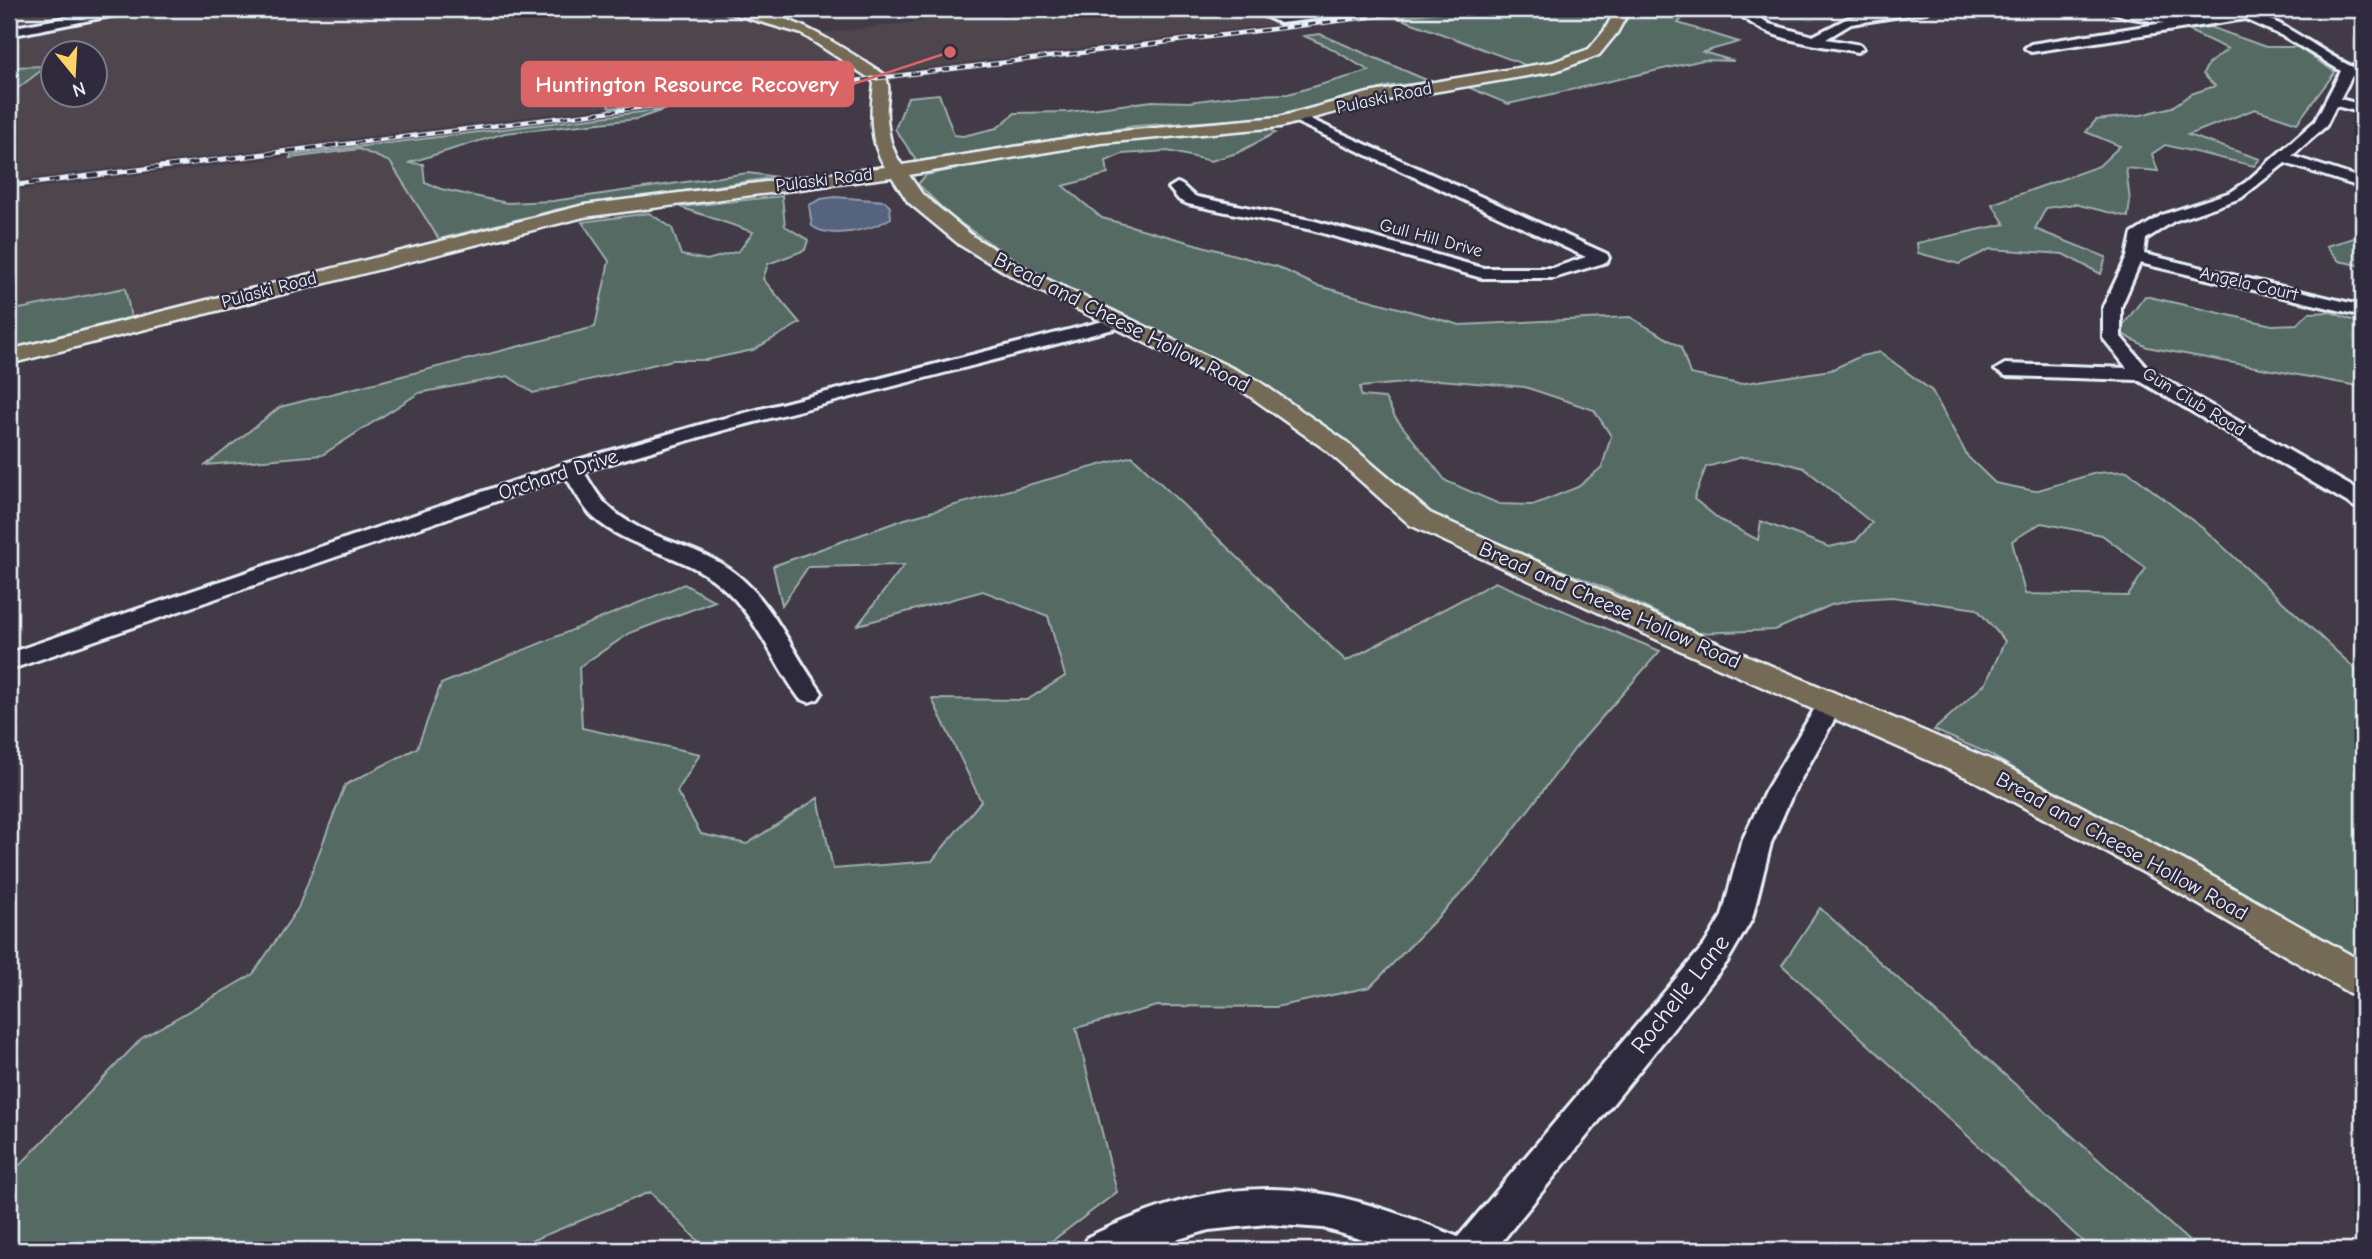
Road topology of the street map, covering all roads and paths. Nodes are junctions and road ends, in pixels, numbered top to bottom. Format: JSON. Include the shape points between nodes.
{"nodes":[{"id":1,"x":131,"y":9,"type":"edge"},
{"id":2,"x":731,"y":9,"type":"edge"},
{"id":3,"x":1255,"y":9,"type":"edge"},
{"id":4,"x":1376,"y":9,"type":"edge"},
{"id":5,"x":1623,"y":9,"type":"edge"},
{"id":6,"x":1741,"y":9,"type":"edge"},
{"id":7,"x":1926,"y":9,"type":"edge"},
{"id":8,"x":2109,"y":9,"type":"edge"},
{"id":9,"x":2232,"y":9,"type":"edge"},
{"id":10,"x":2247,"y":15,"type":"junction"},
{"id":11,"x":2192,"y":22,"type":"junction"},
{"id":12,"x":9,"y":32,"type":"edge"},
{"id":13,"x":1817,"y":39,"type":"junction"},
{"id":14,"x":1857,"y":48,"type":"dead end"},
{"id":15,"x":2031,"y":48,"type":"dead end"},
{"id":16,"x":2356,"y":73,"type":"edge"},
{"id":17,"x":2332,"y":101,"type":"junction"},
{"id":18,"x":2363,"y":110,"type":"edge"},
{"id":19,"x":1299,"y":118,"type":"junction"},
{"id":20,"x":2281,"y":157,"type":"junction"},
{"id":21,"x":897,"y":170,"type":"junction"},
{"id":22,"x":2363,"y":184,"type":"edge"},
{"id":23,"x":1177,"y":188,"type":"dead end"},
{"id":24,"x":2135,"y":257,"type":"junction"},
{"id":25,"x":2363,"y":311,"type":"edge"},
{"id":26,"x":1119,"y":322,"type":"junction"},
{"id":27,"x":9,"y":357,"type":"edge"},
{"id":28,"x":2005,"y":370,"type":"dead end"},
{"id":29,"x":2142,"y":374,"type":"junction"},
{"id":30,"x":571,"y":468,"type":"junction"},
{"id":31,"x":2363,"y":502,"type":"edge"},
{"id":32,"x":9,"y":662,"type":"edge"},
{"id":33,"x":809,"y":693,"type":"dead end"},
{"id":34,"x":1830,"y":704,"type":"junction"},
{"id":35,"x":2363,"y":981,"type":"edge"},
{"id":36,"x":1101,"y":1250,"type":"edge"},
{"id":37,"x":1445,"y":1250,"type":"edge"},
{"id":38,"x":1471,"y":1250,"type":"edge"}],
"edges":[{"from":1,"to":12,"type":"street"},
{"from":2,"to":21,"type":"main road","name":"Bread and Cheese Hollow Road","via":[[807,31],[877,77],[882,84],[878,115],[885,153]]},
{"from":3,"to":4,"type":"street","via":[[1280,20]]},
{"from":5,"to":19,"type":"main road","name":"Pulaski Road","via":[[1594,52],[1556,66],[1368,98]]},
{"from":6,"to":13,"type":"street","via":[[1775,30]]},
{"from":7,"to":13,"type":"street","via":[[1848,21]]},
{"from":8,"to":11,"type":"street"},
{"from":9,"to":10,"type":"street"},
{"from":10,"to":11,"type":"street"},
{"from":10,"to":16,"type":"street"},
{"from":11,"to":15,"type":"street"},
{"from":13,"to":14,"type":"street"},
{"from":16,"to":17,"type":"street","name":"Gun Club Road"},
{"from":17,"to":18,"type":"street"},
{"from":17,"to":20,"type":"street","name":"Gun Club Road","via":[[2321,122]]},
{"from":19,"to":21,"type":"main road","name":"Pulaski Road","via":[[1101,138]]},
{"from":19,"to":23,"type":"street","name":"Gull Hill Drive","via":[[1601,258],[1554,273],[1482,273],[1315,226],[1193,201]]},
{"from":20,"to":22,"type":"street"},
{"from":20,"to":24,"type":"street","name":"Gun Club Road","via":[[2236,195],[2149,228],[2138,237]]},
{"from":21,"to":26,"type":"main road","name":"Bread and Cheese Hollow Road","via":[[915,198],[967,241],[1027,277]]},
{"from":21,"to":27,"type":"main road","name":"Pulaski Road","via":[[584,211]]},
{"from":24,"to":25,"type":"street","name":"Angela Court"},
{"from":24,"to":29,"type":"street","name":"Gun Club Road","via":[[2112,307],[2112,338]]},
{"from":26,"to":30,"type":"street","name":"Orchard Drive"},
{"from":26,"to":34,"type":"main road","name":"Bread and Cheese Hollow Road","via":[[1249,385],[1335,445],[1420,519]]},
{"from":28,"to":29,"type":"street"},
{"from":29,"to":31,"type":"street","name":"Gun Club Road"},
{"from":30,"to":32,"type":"street","name":"Orchard Drive"},
{"from":30,"to":33,"type":"street","via":[[601,512],[622,527],[698,560],[728,579],[756,607],[790,669]]},
{"from":34,"to":35,"type":"main road","name":"Bread and Cheese Hollow Road","via":[[1989,773]]},
{"from":34,"to":38,"type":"street","name":"Rochelle Lane","via":[[1779,792],[1756,843],[1737,919],[1716,953]]},
{"from":36,"to":37,"type":"street","via":[[1137,1231],[1195,1215],[1259,1207],[1321,1210],[1378,1224]]}]}
